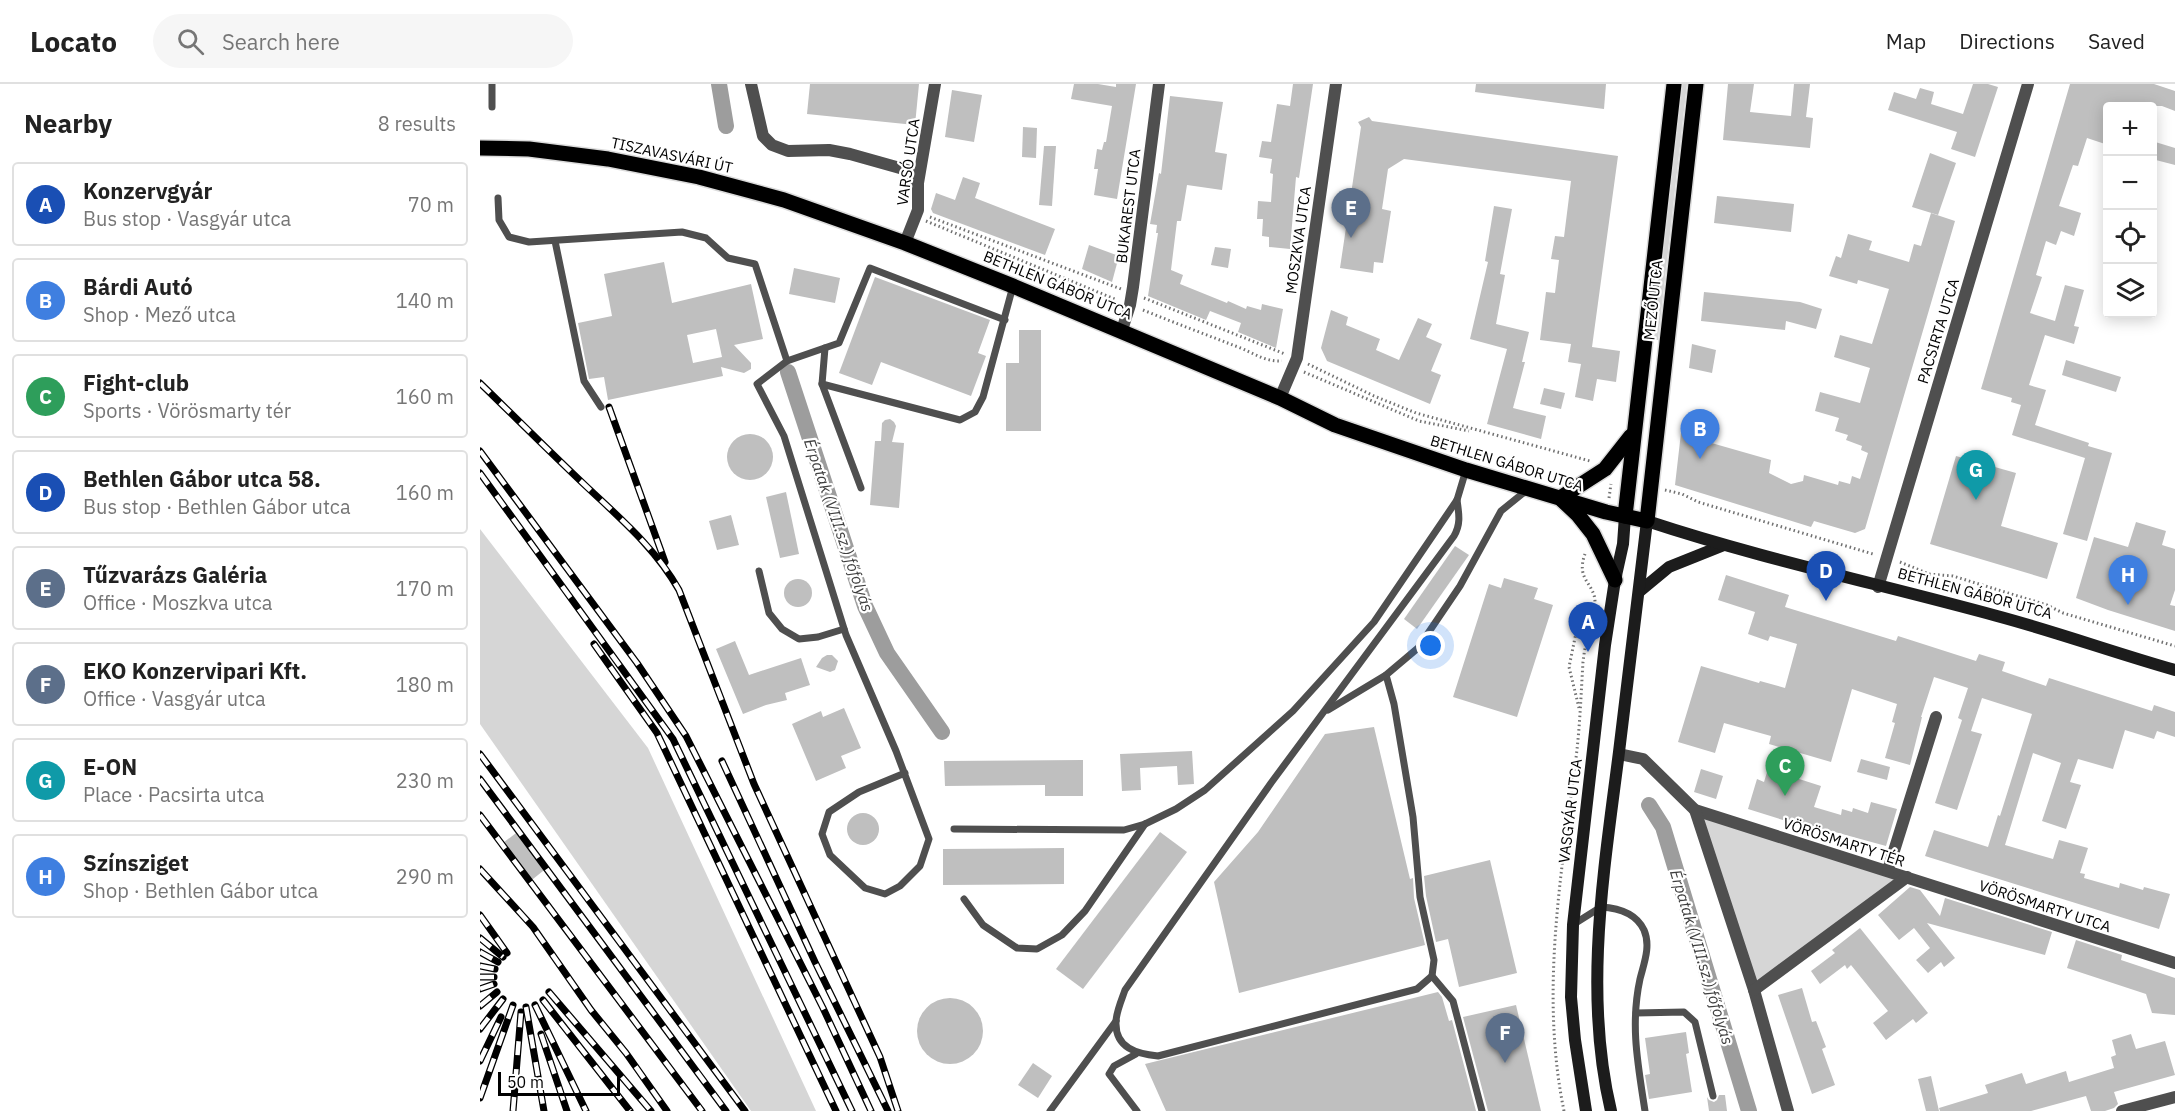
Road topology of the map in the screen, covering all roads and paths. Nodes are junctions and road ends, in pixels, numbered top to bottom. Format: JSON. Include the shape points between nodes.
{"nodes":[{"id":1,"x":492,"y":84,"type":"edge"},
{"id":2,"x":751,"y":84,"type":"edge"},
{"id":3,"x":935,"y":84,"type":"edge"},
{"id":4,"x":1158,"y":84,"type":"edge"},
{"id":5,"x":1335,"y":84,"type":"edge"},
{"id":6,"x":1674,"y":84,"type":"edge"},
{"id":7,"x":1696,"y":84,"type":"edge"},
{"id":8,"x":2028,"y":84,"type":"edge"},
{"id":9,"x":492,"y":107,"type":"dead end"},
{"id":10,"x":480,"y":148,"type":"edge"},
{"id":11,"x":918,"y":183,"type":"junction"},
{"id":12,"x":498,"y":198,"type":"dead end"},
{"id":13,"x":914,"y":217,"type":"junction"},
{"id":14,"x":852,"y":224,"type":"joint"},
{"id":15,"x":555,"y":241,"type":"junction"},
{"id":16,"x":905,"y":243,"type":"junction"},
{"id":17,"x":1013,"y":286,"type":"junction"},
{"id":18,"x":1131,"y":299,"type":"junction"},
{"id":19,"x":1005,"y":320,"type":"junction"},
{"id":20,"x":1122,"y":330,"type":"junction"},
{"id":21,"x":825,"y":348,"type":"junction"},
{"id":22,"x":787,"y":362,"type":"junction"},
{"id":23,"x":1296,"y":363,"type":"junction"},
{"id":24,"x":822,"y":384,"type":"junction"},
{"id":25,"x":1280,"y":398,"type":"junction"},
{"id":26,"x":601,"y":407,"type":"dead end"},
{"id":27,"x":1477,"y":431,"type":"junction"},
{"id":28,"x":1633,"y":433,"type":"junction"},
{"id":29,"x":1596,"y":462,"type":"dead end"},
{"id":30,"x":1466,"y":470,"type":"junction"},
{"id":31,"x":861,"y":488,"type":"dead end"},
{"id":32,"x":1527,"y":489,"type":"junction"},
{"id":33,"x":1663,"y":489,"type":"dead end"},
{"id":34,"x":1560,"y":498,"type":"junction"},
{"id":35,"x":1456,"y":500,"type":"junction"},
{"id":36,"x":1625,"y":516,"type":"junction"},
{"id":37,"x":1647,"y":521,"type":"junction"},
{"id":38,"x":1595,"y":541,"type":"junction"},
{"id":39,"x":1724,"y":545,"type":"junction"},
{"id":40,"x":1886,"y":558,"type":"junction"},
{"id":41,"x":759,"y":571,"type":"dead end"},
{"id":42,"x":1615,"y":580,"type":"junction"},
{"id":43,"x":1878,"y":586,"type":"junction"},
{"id":44,"x":1640,"y":591,"type":"junction"},
{"id":45,"x":1592,"y":620,"type":"junction"},
{"id":46,"x":844,"y":629,"type":"junction"},
{"id":47,"x":2175,"y":646,"type":"edge"},
{"id":48,"x":2175,"y":669,"type":"edge"},
{"id":49,"x":1386,"y":675,"type":"junction"},
{"id":50,"x":1323,"y":713,"type":"junction"},
{"id":51,"x":1936,"y":717,"type":"dead end"},
{"id":52,"x":1619,"y":754,"type":"junction"},
{"id":53,"x":905,"y":773,"type":"junction"},
{"id":54,"x":1695,"y":810,"type":"junction"},
{"id":55,"x":1145,"y":824,"type":"junction"},
{"id":56,"x":954,"y":829,"type":"dead end"},
{"id":57,"x":1888,"y":870,"type":"junction"},
{"id":58,"x":1907,"y":877,"type":"junction"},
{"id":59,"x":964,"y":899,"type":"dead end"},
{"id":60,"x":1601,"y":907,"type":"junction"},
{"id":61,"x":1573,"y":925,"type":"junction"},
{"id":62,"x":2175,"y":963,"type":"edge"},
{"id":63,"x":1432,"y":976,"type":"junction"},
{"id":64,"x":1754,"y":990,"type":"junction"},
{"id":65,"x":1636,"y":1013,"type":"junction"},
{"id":66,"x":1116,"y":1021,"type":"junction"},
{"id":67,"x":1136,"y":1054,"type":"junction"},
{"id":68,"x":1713,"y":1096,"type":"dead end"},
{"id":69,"x":2175,"y":1097,"type":"edge"},
{"id":70,"x":1050,"y":1111,"type":"edge"},
{"id":71,"x":1137,"y":1111,"type":"edge"},
{"id":72,"x":1482,"y":1111,"type":"edge"},
{"id":73,"x":1586,"y":1111,"type":"edge"},
{"id":74,"x":1611,"y":1111,"type":"edge"},
{"id":75,"x":1645,"y":1111,"type":"edge"},
{"id":76,"x":1788,"y":1111,"type":"edge"},
{"id":77,"x":2122,"y":1111,"type":"edge"}],
"edges":[{"from":1,"to":9,"type":"lane"},
{"from":2,"to":11,"type":"street","via":[[763,136],[772,145],[788,151],[830,150],[850,154],[907,170]]},
{"from":3,"to":11,"type":"street","name":"VARSÓ UTCA"},
{"from":4,"to":18,"type":"street","name":"BUKAREST UTCA"},
{"from":5,"to":23,"type":"street","name":"MOSZKVA UTCA"},
{"from":6,"to":28,"type":"main road","name":"MEZŐ UTCA"},
{"from":7,"to":37,"type":"main road","name":"MEZŐ UTCA"},
{"from":8,"to":40,"type":"street","name":"PACSIRTA UTCA"},
{"from":10,"to":14,"type":"main road","name":"TISZAVASVÁRI ÚT","via":[[529,149],[597,158],[699,177]]},
{"from":11,"to":13,"type":"street","name":"VARSÓ UTCA","via":[[918,210]]},
{"from":12,"to":15,"type":"lane","via":[[499,220],[509,237],[529,242]]},
{"from":13,"to":16,"type":"street","name":"VARSÓ UTCA"},
{"from":13,"to":18,"type":"path"},
{"from":13,"to":18,"type":"path","via":[[925,215]]},
{"from":14,"to":16,"type":"main road","name":"BETHLEN GÁBOR UTCA"},
{"from":15,"to":22,"type":"lane","via":[[682,231],[706,238],[728,258],[755,264]]},
{"from":15,"to":26,"type":"lane","via":[[584,381]]},
{"from":16,"to":17,"type":"main road","name":"BETHLEN GÁBOR UTCA"},
{"from":17,"to":19,"type":"lane"},
{"from":17,"to":20,"type":"main road","name":"BETHLEN GÁBOR UTCA"},
{"from":18,"to":20,"type":"street","name":"BUKAREST UTCA"},
{"from":18,"to":23,"type":"path"},
{"from":18,"to":23,"type":"path","via":[[1262,358]]},
{"from":19,"to":21,"type":"lane","via":[[870,268],[839,343]]},
{"from":19,"to":24,"type":"lane","via":[[983,397],[975,412],[960,420]]},
{"from":20,"to":25,"type":"main road","name":"BETHLEN GÁBOR UTCA"},
{"from":21,"to":22,"type":"lane"},
{"from":21,"to":24,"type":"lane"},
{"from":22,"to":46,"type":"lane","via":[[757,384],[784,436]]},
{"from":23,"to":25,"type":"street","name":"MOSZKVA UTCA"},
{"from":23,"to":27,"type":"path","via":[[1416,413]]},
{"from":23,"to":27,"type":"path","via":[[1419,421]]},
{"from":24,"to":31,"type":"lane"},
{"from":25,"to":30,"type":"main road","name":"BETHLEN GÁBOR UTCA","via":[[1335,425]]},
{"from":27,"to":29,"type":"path"},
{"from":28,"to":34,"type":"main road","via":[[1605,470]]},
{"from":28,"to":36,"type":"main road","name":"MEZŐ UTCA"},
{"from":30,"to":32,"type":"main road","name":"BETHLEN GÁBOR UTCA"},
{"from":30,"to":35,"type":"lane"},
{"from":32,"to":34,"type":"main road","name":"BETHLEN GÁBOR UTCA"},
{"from":32,"to":49,"type":"lane","via":[[1501,511],[1460,586],[1418,648]]},
{"from":33,"to":40,"type":"path"},
{"from":34,"to":36,"type":"main road","name":"BETHLEN GÁBOR UTCA"},
{"from":34,"to":38,"type":"main road","via":[[1578,515]]},
{"from":35,"to":50,"type":"lane","via":[[1459,528]]},
{"from":35,"to":55,"type":"lane","via":[[1374,622],[1293,711],[1204,790]]},
{"from":36,"to":37,"type":"main road","name":"BETHLEN GÁBOR UTCA"},
{"from":36,"to":42,"type":"main road","name":"VASGYÁR UTCA"},
{"from":37,"to":39,"type":"main road","name":"BETHLEN GÁBOR UTCA"},
{"from":37,"to":44,"type":"main road"},
{"from":38,"to":42,"type":"main road"},
{"from":38,"to":45,"type":"path","via":[[1582,563],[1582,573],[1595,597]]},
{"from":39,"to":43,"type":"main road","name":"BETHLEN GÁBOR UTCA"},
{"from":39,"to":44,"type":"main road","via":[[1670,567]]},
{"from":40,"to":43,"type":"street","name":"PACSIRTA UTCA"},
{"from":40,"to":47,"type":"path"},
{"from":41,"to":46,"type":"lane","via":[[769,613],[782,629],[799,639]]},
{"from":42,"to":61,"type":"main road","name":"VASGYÁR UTCA"},
{"from":43,"to":48,"type":"main road","name":"BETHLEN GÁBOR UTCA","via":[[1998,616]]},
{"from":44,"to":52,"type":"main road"},
{"from":45,"to":45,"type":"path","via":[[1583,661],[1580,709],[1569,667],[1576,633]]},
{"from":46,"to":53,"type":"lane"},
{"from":49,"to":50,"type":"lane"},
{"from":49,"to":63,"type":"lane","via":[[1413,817],[1420,897],[1434,960]]},
{"from":50,"to":66,"type":"lane","via":[[1125,990]]},
{"from":51,"to":57,"type":"street"},
{"from":52,"to":54,"type":"street","name":"VÖRÖSMARTY TÉR","via":[[1643,759]]},
{"from":52,"to":60,"type":"main road"},
{"from":53,"to":53,"type":"lane","via":[[929,839],[920,866],[900,886],[885,894],[865,888],[830,855],[822,834],[829,812],[859,792]]},
{"from":54,"to":57,"type":"street","name":"VÖRÖSMARTY TÉR"},
{"from":54,"to":64,"type":"street","name":"VÖRÖSMARTY TÉR"},
{"from":55,"to":56,"type":"lane","via":[[1124,830]]},
{"from":55,"to":59,"type":"lane","via":[[1085,911],[1062,935],[1037,949],[1017,948],[983,925]]},
{"from":57,"to":58,"type":"street","name":"VÖRÖSMARTY TÉR"},
{"from":58,"to":62,"type":"street","name":"VÖRÖSMARTY UTCA"},
{"from":58,"to":64,"type":"street","name":"VÖRÖSMARTY TÉR"},
{"from":60,"to":61,"type":"lane"},
{"from":60,"to":65,"type":"lane","via":[[1620,909],[1635,918],[1644,930],[1647,956]]},
{"from":60,"to":74,"type":"main road","via":[[1597,996]]},
{"from":61,"to":73,"type":"main road","name":"VASGYÁR UTCA","via":[[1575,1040]]},
{"from":63,"to":67,"type":"lane","via":[[1417,989],[1158,1056]]},
{"from":63,"to":72,"type":"lane","via":[[1453,1002]]},
{"from":64,"to":76,"type":"street","name":"VÖRÖSMARTY TÉR"},
{"from":65,"to":68,"type":"lane","via":[[1684,1012],[1695,1022]]},
{"from":65,"to":75,"type":"lane","via":[[1634,1036]]},
{"from":66,"to":67,"type":"lane","via":[[1120,1040]]},
{"from":66,"to":70,"type":"lane"},
{"from":67,"to":71,"type":"lane","via":[[1114,1066],[1109,1074]]},
{"from":69,"to":77,"type":"street"}]}
